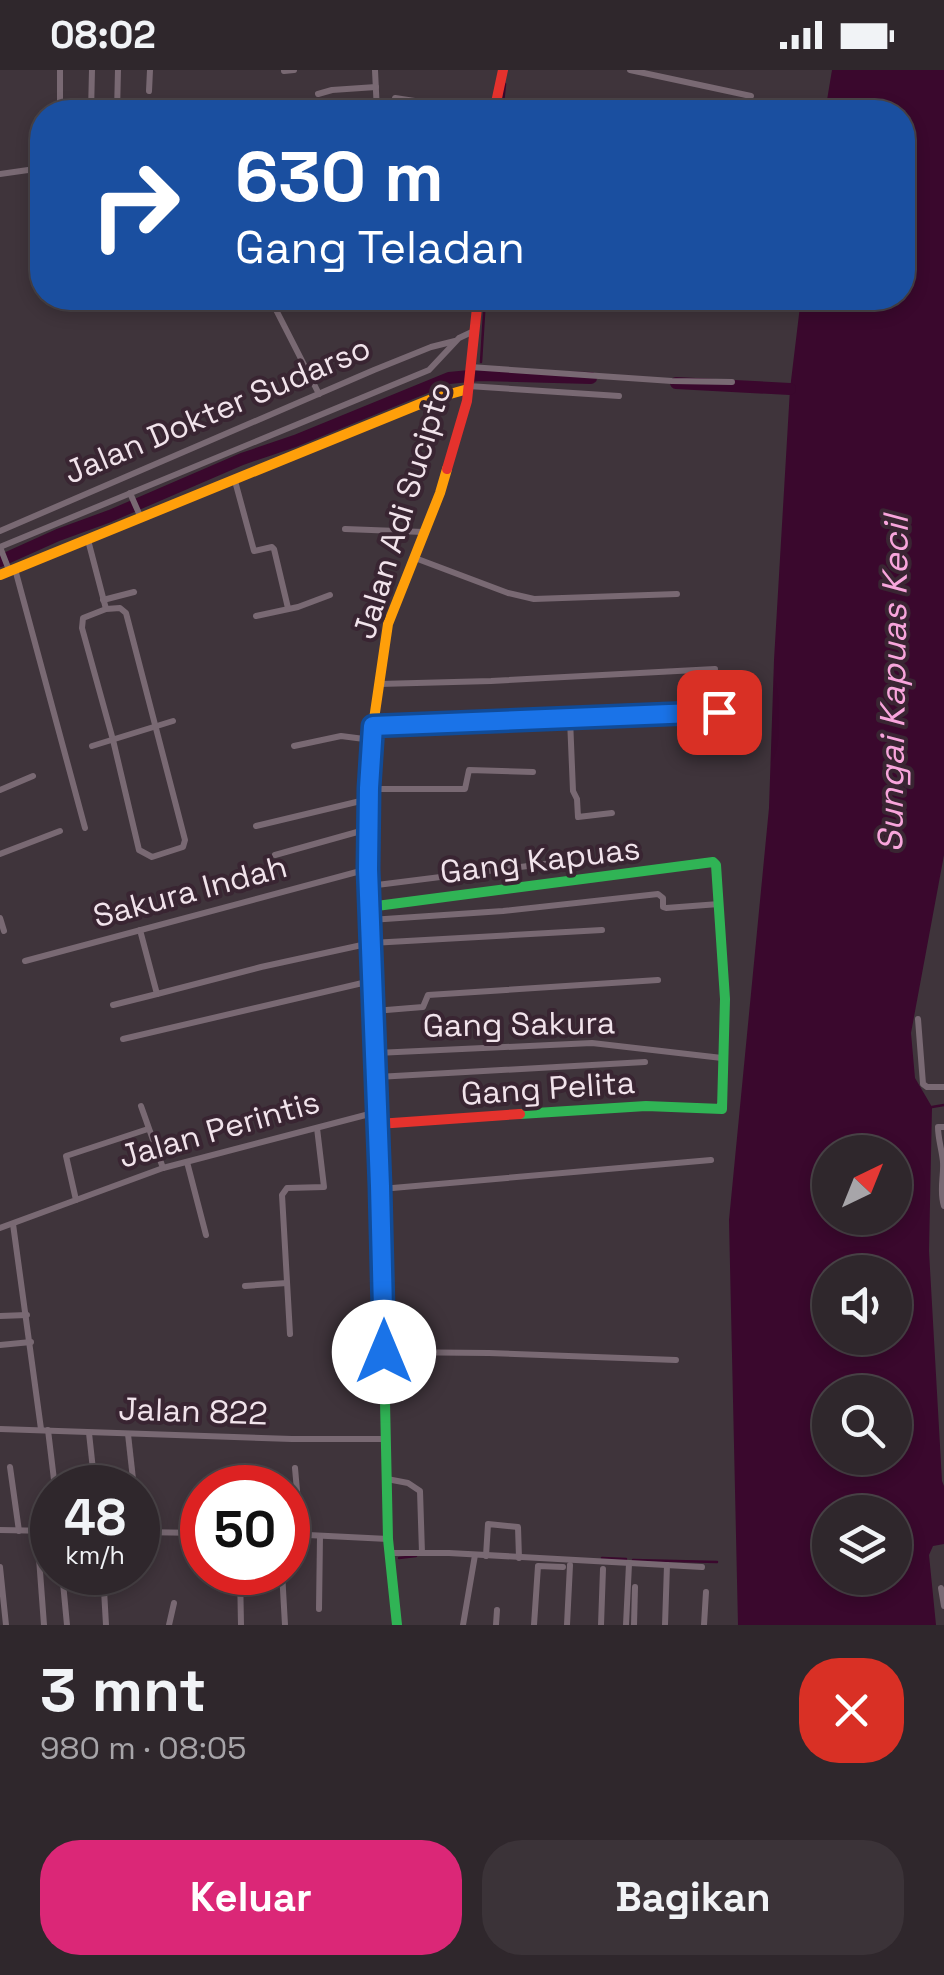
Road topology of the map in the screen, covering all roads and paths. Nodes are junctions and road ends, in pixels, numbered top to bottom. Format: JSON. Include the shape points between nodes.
{"nodes":[{"id":1,"x":60,"y":70,"type":"edge"},
{"id":2,"x":92,"y":70,"type":"edge"},
{"id":3,"x":118,"y":70,"type":"edge"},
{"id":4,"x":150,"y":70,"type":"edge"},
{"id":5,"x":294,"y":70,"type":"edge"},
{"id":6,"x":376,"y":70,"type":"edge"},
{"id":7,"x":503,"y":70,"type":"edge"},
{"id":8,"x":630,"y":70,"type":"edge"},
{"id":9,"x":284,"y":71,"type":"edge"},
{"id":10,"x":376,"y":87,"type":"junction"},
{"id":11,"x":150,"y":91,"type":"dead end"},
{"id":12,"x":318,"y":94,"type":"dead end"},
{"id":13,"x":751,"y":96,"type":"dead end"},
{"id":14,"x":395,"y":98,"type":"dead end"},
{"id":15,"x":60,"y":100,"type":"edge"},
{"id":16,"x":91,"y":100,"type":"edge"},
{"id":17,"x":117,"y":100,"type":"edge"},
{"id":18,"x":377,"y":100,"type":"edge"},
{"id":19,"x":404,"y":100,"type":"edge"},
{"id":20,"x":494,"y":100,"type":"edge"},
{"id":21,"x":30,"y":170,"type":"edge"},
{"id":22,"x":0,"y":174,"type":"edge"},
{"id":23,"x":276,"y":310,"type":"edge"},
{"id":24,"x":477,"y":310,"type":"edge"},
{"id":25,"x":476,"y":330,"type":"junction"},
{"id":26,"x":456,"y":340,"type":"junction"},
{"id":27,"x":550,"y":373,"type":"junction"},
{"id":28,"x":469,"y":381,"type":"junction"},
{"id":29,"x":732,"y":382,"type":"dead end"},
{"id":30,"x":548,"y":387,"type":"junction"},
{"id":31,"x":319,"y":394,"type":"junction"},
{"id":32,"x":619,"y":396,"type":"dead end"},
{"id":33,"x":235,"y":480,"type":"junction"},
{"id":34,"x":130,"y":493,"type":"junction"},
{"id":35,"x":141,"y":518,"type":"junction"},
{"id":36,"x":21,"y":522,"type":"junction"},
{"id":37,"x":345,"y":528,"type":"dead end"},
{"id":38,"x":0,"y":531,"type":"edge"},
{"id":39,"x":424,"y":532,"type":"junction"},
{"id":40,"x":26,"y":536,"type":"junction"},
{"id":41,"x":88,"y":539,"type":"junction"},
{"id":42,"x":1,"y":549,"type":"edge"},
{"id":43,"x":414,"y":558,"type":"junction"},
{"id":44,"x":8,"y":570,"type":"edge"},
{"id":45,"x":134,"y":592,"type":"dead end"},
{"id":46,"x":330,"y":594,"type":"dead end"},
{"id":47,"x":677,"y":594,"type":"dead end"},
{"id":48,"x":103,"y":600,"type":"junction"},
{"id":49,"x":288,"y":608,"type":"junction"},
{"id":50,"x":106,"y":609,"type":"junction"},
{"id":51,"x":256,"y":616,"type":"dead end"},
{"id":52,"x":715,"y":669,"type":"dead end"},
{"id":53,"x":380,"y":684,"type":"junction"},
{"id":54,"x":719,"y":712,"type":"dead end"},
{"id":55,"x":570,"y":719,"type":"junction"},
{"id":56,"x":174,"y":721,"type":"dead end"},
{"id":57,"x":156,"y":726,"type":"junction"},
{"id":58,"x":373,"y":726,"type":"junction"},
{"id":59,"x":113,"y":740,"type":"junction"},
{"id":60,"x":372,"y":740,"type":"junction"},
{"id":61,"x":92,"y":746,"type":"dead end"},
{"id":62,"x":294,"y":746,"type":"dead end"},
{"id":63,"x":534,"y":772,"type":"dead end"},
{"id":64,"x":33,"y":776,"type":"dead end"},
{"id":65,"x":0,"y":790,"type":"edge"},
{"id":66,"x":369,"y":794,"type":"junction"},
{"id":67,"x":612,"y":813,"type":"dead end"},
{"id":68,"x":256,"y":826,"type":"dead end"},
{"id":69,"x":85,"y":828,"type":"dead end"},
{"id":70,"x":60,"y":830,"type":"dead end"},
{"id":71,"x":368,"y":830,"type":"junction"},
{"id":72,"x":0,"y":854,"type":"edge"},
{"id":73,"x":275,"y":855,"type":"dead end"},
{"id":74,"x":560,"y":862,"type":"dead end"},
{"id":75,"x":368,"y":869,"type":"junction"},
{"id":76,"x":369,"y":886,"type":"junction"},
{"id":77,"x":720,"y":904,"type":"junction"},
{"id":78,"x":369,"y":907,"type":"junction"},
{"id":79,"x":0,"y":918,"type":"edge"},
{"id":80,"x":370,"y":920,"type":"junction"},
{"id":81,"x":140,"y":930,"type":"junction"},
{"id":82,"x":602,"y":930,"type":"dead end"},
{"id":83,"x":4,"y":931,"type":"dead end"},
{"id":84,"x":371,"y":943,"type":"junction"},
{"id":85,"x":25,"y":962,"type":"dead end"},
{"id":86,"x":372,"y":980,"type":"junction"},
{"id":87,"x":658,"y":980,"type":"dead end"},
{"id":88,"x":156,"y":994,"type":"junction"},
{"id":89,"x":113,"y":1005,"type":"dead end"},
{"id":90,"x":374,"y":1010,"type":"junction"},
{"id":91,"x":918,"y":1019,"type":"dead end"},
{"id":92,"x":122,"y":1039,"type":"dead end"},
{"id":93,"x":376,"y":1053,"type":"junction"},
{"id":94,"x":722,"y":1058,"type":"junction"},
{"id":95,"x":645,"y":1062,"type":"dead end"},
{"id":96,"x":375,"y":1077,"type":"junction"},
{"id":97,"x":944,"y":1087,"type":"edge"},
{"id":98,"x":141,"y":1106,"type":"dead end"},
{"id":99,"x":377,"y":1118,"type":"junction"},
{"id":100,"x":944,"y":1127,"type":"edge"},
{"id":101,"x":317,"y":1128,"type":"junction"},
{"id":102,"x":148,"y":1129,"type":"junction"},
{"id":103,"x":712,"y":1160,"type":"dead end"},
{"id":104,"x":187,"y":1162,"type":"junction"},
{"id":105,"x":164,"y":1168,"type":"junction"},
{"id":106,"x":380,"y":1189,"type":"junction"},
{"id":107,"x":76,"y":1200,"type":"junction"},
{"id":108,"x":944,"y":1206,"type":"edge"},
{"id":109,"x":13,"y":1224,"type":"junction"},
{"id":110,"x":0,"y":1228,"type":"edge"},
{"id":111,"x":206,"y":1236,"type":"dead end"},
{"id":112,"x":287,"y":1283,"type":"junction"},
{"id":113,"x":245,"y":1286,"type":"dead end"},
{"id":114,"x":27,"y":1315,"type":"junction"},
{"id":115,"x":0,"y":1316,"type":"edge"},
{"id":116,"x":290,"y":1334,"type":"dead end"},
{"id":117,"x":31,"y":1342,"type":"junction"},
{"id":118,"x":0,"y":1345,"type":"edge"},
{"id":119,"x":384,"y":1352,"type":"junction"},
{"id":120,"x":676,"y":1360,"type":"dead end"},
{"id":121,"x":0,"y":1429,"type":"edge"},
{"id":122,"x":44,"y":1430,"type":"junction"},
{"id":123,"x":89,"y":1433,"type":"junction"},
{"id":124,"x":128,"y":1434,"type":"junction"},
{"id":125,"x":385,"y":1439,"type":"junction"},
{"id":126,"x":50,"y":1465,"type":"edge"},
{"id":127,"x":92,"y":1465,"type":"edge"},
{"id":128,"x":131,"y":1465,"type":"edge"},
{"id":129,"x":10,"y":1467,"type":"dead end"},
{"id":130,"x":388,"y":1479,"type":"junction"},
{"id":131,"x":0,"y":1530,"type":"edge"},
{"id":132,"x":19,"y":1531,"type":"junction"},
{"id":133,"x":30,"y":1531,"type":"edge"},
{"id":134,"x":310,"y":1536,"type":"edge"},
{"id":135,"x":320,"y":1536,"type":"junction"},
{"id":136,"x":388,"y":1538,"type":"junction"},
{"id":137,"x":390,"y":1553,"type":"junction"},
{"id":138,"x":422,"y":1553,"type":"junction"},
{"id":139,"x":475,"y":1555,"type":"junction"},
{"id":140,"x":486,"y":1556,"type":"junction"},
{"id":141,"x":519,"y":1558,"type":"junction"},
{"id":142,"x":629,"y":1564,"type":"junction"},
{"id":143,"x":667,"y":1565,"type":"junction"},
{"id":144,"x":0,"y":1566,"type":"edge"},
{"id":145,"x":702,"y":1567,"type":"dead end"},
{"id":146,"x":604,"y":1569,"type":"dead end"},
{"id":147,"x":635,"y":1588,"type":"dead end"},
{"id":148,"x":941,"y":1588,"type":"dead end"},
{"id":149,"x":706,"y":1592,"type":"dead end"},
{"id":150,"x":42,"y":1595,"type":"edge"},
{"id":151,"x":64,"y":1595,"type":"edge"},
{"id":152,"x":104,"y":1595,"type":"edge"},
{"id":153,"x":240,"y":1595,"type":"edge"},
{"id":154,"x":283,"y":1595,"type":"edge"},
{"id":155,"x":174,"y":1603,"type":"dead end"},
{"id":156,"x":944,"y":1606,"type":"edge"},
{"id":157,"x":319,"y":1609,"type":"dead end"},
{"id":158,"x":497,"y":1610,"type":"dead end"},
{"id":159,"x":6,"y":1625,"type":"edge"},
{"id":160,"x":44,"y":1625,"type":"edge"},
{"id":161,"x":67,"y":1625,"type":"edge"},
{"id":162,"x":106,"y":1625,"type":"edge"},
{"id":163,"x":169,"y":1625,"type":"edge"},
{"id":164,"x":241,"y":1625,"type":"edge"},
{"id":165,"x":285,"y":1625,"type":"edge"},
{"id":166,"x":396,"y":1625,"type":"edge"},
{"id":167,"x":463,"y":1625,"type":"edge"},
{"id":168,"x":496,"y":1625,"type":"edge"},
{"id":169,"x":534,"y":1625,"type":"edge"},
{"id":170,"x":567,"y":1625,"type":"edge"},
{"id":171,"x":601,"y":1625,"type":"edge"},
{"id":172,"x":626,"y":1625,"type":"edge"},
{"id":173,"x":634,"y":1625,"type":"edge"},
{"id":174,"x":665,"y":1625,"type":"edge"},
{"id":175,"x":704,"y":1625,"type":"edge"}],
"edges":[{"from":1,"to":15,"type":"street"},
{"from":2,"to":16,"type":"street"},
{"from":3,"to":17,"type":"street"},
{"from":4,"to":11,"type":"street"},
{"from":5,"to":9,"type":"street"},
{"from":6,"to":10,"type":"street"},
{"from":7,"to":20,"type":"street"},
{"from":8,"to":13,"type":"street"},
{"from":10,"to":12,"type":"street"},
{"from":10,"to":18,"type":"street"},
{"from":14,"to":19,"type":"street"},
{"from":21,"to":22,"type":"street"},
{"from":23,"to":31,"type":"street"},
{"from":24,"to":25,"type":"street","name":"Jalan Adi Sucipto"},
{"from":25,"to":26,"type":"street"},
{"from":25,"to":28,"type":"street","name":"Jalan Adi Sucipto"},
{"from":26,"to":31,"type":"street","name":"Jalan Dokter Sudarso"},
{"from":26,"to":34,"type":"street","via":[[429,370]]},
{"from":27,"to":28,"type":"street"},
{"from":27,"to":29,"type":"street"},
{"from":27,"to":30,"type":"street"},
{"from":28,"to":30,"type":"street"},
{"from":28,"to":33,"type":"street","via":[[450,395]]},
{"from":28,"to":39,"type":"street","name":"Jalan Adi Sucipto"},
{"from":30,"to":32,"type":"street"},
{"from":31,"to":36,"type":"street","name":"Jalan Dokter Sudarso"},
{"from":33,"to":35,"type":"street"},
{"from":33,"to":49,"type":"street","via":[[254,551],[274,549]]},
{"from":34,"to":35,"type":"street"},
{"from":34,"to":40,"type":"street"},
{"from":35,"to":41,"type":"street"},
{"from":36,"to":38,"type":"street","name":"Jalan Dokter Sudarso"},
{"from":36,"to":40,"type":"street"},
{"from":37,"to":39,"type":"street"},
{"from":39,"to":43,"type":"street","name":"Jalan Adi Sucipto"},
{"from":40,"to":42,"type":"street"},
{"from":41,"to":44,"type":"street"},
{"from":41,"to":48,"type":"street"},
{"from":42,"to":44,"type":"street"},
{"from":43,"to":47,"type":"street","via":[[534,599]]},
{"from":43,"to":53,"type":"street","name":"Jalan Adi Sucipto","via":[[388,624]]},
{"from":44,"to":69,"type":"street"},
{"from":45,"to":48,"type":"street"},
{"from":46,"to":49,"type":"street"},
{"from":48,"to":50,"type":"street"},
{"from":49,"to":51,"type":"street"},
{"from":50,"to":57,"type":"street","via":[[126,613]]},
{"from":50,"to":59,"type":"street","via":[[84,618],[82,628]]},
{"from":52,"to":53,"type":"street"},
{"from":53,"to":58,"type":"street","name":"Jalan Adi Sucipto"},
{"from":54,"to":55,"type":"street"},
{"from":55,"to":58,"type":"street"},
{"from":55,"to":67,"type":"street","via":[[578,817]]},
{"from":56,"to":57,"type":"street"},
{"from":57,"to":59,"type":"street"},
{"from":57,"to":59,"type":"street","via":[[183,847],[152,857],[139,850]]},
{"from":58,"to":60,"type":"street","name":"Jalan Adi Sucipto"},
{"from":59,"to":61,"type":"street"},
{"from":60,"to":62,"type":"street","via":[[341,736]]},
{"from":60,"to":66,"type":"street","name":"Jalan Adi Sucipto"},
{"from":63,"to":66,"type":"street","via":[[470,770],[465,788]]},
{"from":64,"to":65,"type":"street"},
{"from":66,"to":68,"type":"street"},
{"from":66,"to":71,"type":"street","name":"Jalan Adi Sucipto"},
{"from":70,"to":72,"type":"street"},
{"from":71,"to":73,"type":"street"},
{"from":71,"to":75,"type":"street","name":"Jalan Adi Sucipto"},
{"from":74,"to":76,"type":"street"},
{"from":75,"to":76,"type":"street","name":"Jalan Adi Sucipto"},
{"from":75,"to":81,"type":"street","name":"Sakura Indah"},
{"from":76,"to":78,"type":"street","name":"Jalan Adi Sucipto"},
{"from":77,"to":78,"type":"street","name":"Gang Kapuas","via":[[713,862]]},
{"from":77,"to":80,"type":"street","via":[[666,908],[658,894]]},
{"from":77,"to":94,"type":"street"},
{"from":78,"to":80,"type":"street","name":"Jalan Adi Sucipto"},
{"from":79,"to":83,"type":"street"},
{"from":80,"to":84,"type":"street","name":"Jalan Adi Sucipto"},
{"from":81,"to":85,"type":"street","name":"Sakura Indah"},
{"from":81,"to":88,"type":"street"},
{"from":82,"to":84,"type":"street"},
{"from":84,"to":86,"type":"street","name":"Jalan Adi Sucipto"},
{"from":84,"to":88,"type":"street"},
{"from":86,"to":90,"type":"street","name":"Jalan Adi Sucipto"},
{"from":86,"to":92,"type":"street"},
{"from":87,"to":90,"type":"street","via":[[428,995],[423,1007]]},
{"from":88,"to":89,"type":"street"},
{"from":90,"to":93,"type":"street","name":"Jalan Adi Sucipto"},
{"from":91,"to":97,"type":"street","via":[[923,1084]]},
{"from":93,"to":94,"type":"street","name":"Gang Sakura","via":[[592,1042]]},
{"from":93,"to":96,"type":"street","name":"Jalan Adi Sucipto"},
{"from":94,"to":99,"type":"street","name":"Gang Pelita","via":[[722,1109]]},
{"from":95,"to":96,"type":"street"},
{"from":96,"to":99,"type":"street","name":"Jalan Adi Sucipto"},
{"from":98,"to":102,"type":"street"},
{"from":99,"to":101,"type":"street","name":"Jalan Perintis"},
{"from":99,"to":106,"type":"street","name":"Jalan Adi Sucipto"},
{"from":100,"to":108,"type":"street","via":[[938,1127]]},
{"from":101,"to":104,"type":"street","name":"Jalan Perintis"},
{"from":101,"to":112,"type":"street","via":[[324,1187],[287,1188],[282,1195]]},
{"from":102,"to":105,"type":"street"},
{"from":102,"to":107,"type":"street","via":[[65,1157]]},
{"from":103,"to":106,"type":"street"},
{"from":104,"to":105,"type":"street","name":"Jalan Perintis"},
{"from":104,"to":111,"type":"street"},
{"from":105,"to":107,"type":"street","name":"Jalan Perintis"},
{"from":106,"to":119,"type":"street","name":"Jalan Adi Sucipto"},
{"from":107,"to":109,"type":"street","name":"Jalan Perintis"},
{"from":109,"to":110,"type":"street","name":"Jalan Perintis"},
{"from":109,"to":114,"type":"street"},
{"from":112,"to":113,"type":"street"},
{"from":112,"to":116,"type":"street"},
{"from":114,"to":115,"type":"street"},
{"from":114,"to":117,"type":"street"},
{"from":117,"to":118,"type":"street"},
{"from":117,"to":122,"type":"street"},
{"from":119,"to":120,"type":"street"},
{"from":119,"to":125,"type":"street","name":"Jalan Adi Sucipto"},
{"from":121,"to":122,"type":"street","name":"Jalan 822"},
{"from":122,"to":123,"type":"street","name":"Jalan 822"},
{"from":122,"to":126,"type":"street"},
{"from":123,"to":124,"type":"street","name":"Jalan 822"},
{"from":123,"to":127,"type":"street"},
{"from":124,"to":125,"type":"street","name":"Jalan 822"},
{"from":124,"to":128,"type":"street"},
{"from":125,"to":130,"type":"street","name":"Jalan Adi Sucipto"},
{"from":129,"to":132,"type":"street"},
{"from":130,"to":136,"type":"street","name":"Jalan Adi Sucipto"},
{"from":130,"to":138,"type":"street","via":[[421,1492]]},
{"from":131,"to":132,"type":"street"},
{"from":132,"to":133,"type":"street"},
{"from":134,"to":135,"type":"street"},
{"from":135,"to":136,"type":"street"},
{"from":135,"to":157,"type":"street"},
{"from":136,"to":137,"type":"street","name":"Jalan Adi Sucipto"},
{"from":137,"to":138,"type":"street"},
{"from":137,"to":166,"type":"street","name":"Jalan Adi Sucipto"},
{"from":138,"to":139,"type":"street"},
{"from":139,"to":140,"type":"street"},
{"from":139,"to":167,"type":"street"},
{"from":140,"to":141,"type":"street"},
{"from":140,"to":141,"type":"street","via":[[488,1520],[518,1527]]},
{"from":141,"to":142,"type":"street"},
{"from":142,"to":143,"type":"street"},
{"from":142,"to":172,"type":"street"},
{"from":143,"to":145,"type":"street"},
{"from":143,"to":174,"type":"street"},
{"from":144,"to":159,"type":"street"},
{"from":146,"to":171,"type":"street"},
{"from":147,"to":173,"type":"street"},
{"from":148,"to":156,"type":"street"},
{"from":149,"to":175,"type":"street"},
{"from":150,"to":160,"type":"street"},
{"from":151,"to":161,"type":"street"},
{"from":152,"to":162,"type":"street"},
{"from":153,"to":164,"type":"street"},
{"from":154,"to":165,"type":"street"},
{"from":155,"to":163,"type":"street"},
{"from":158,"to":168,"type":"street"},
{"from":169,"to":170,"type":"street","via":[[538,1566],[567,1566]]}]}
